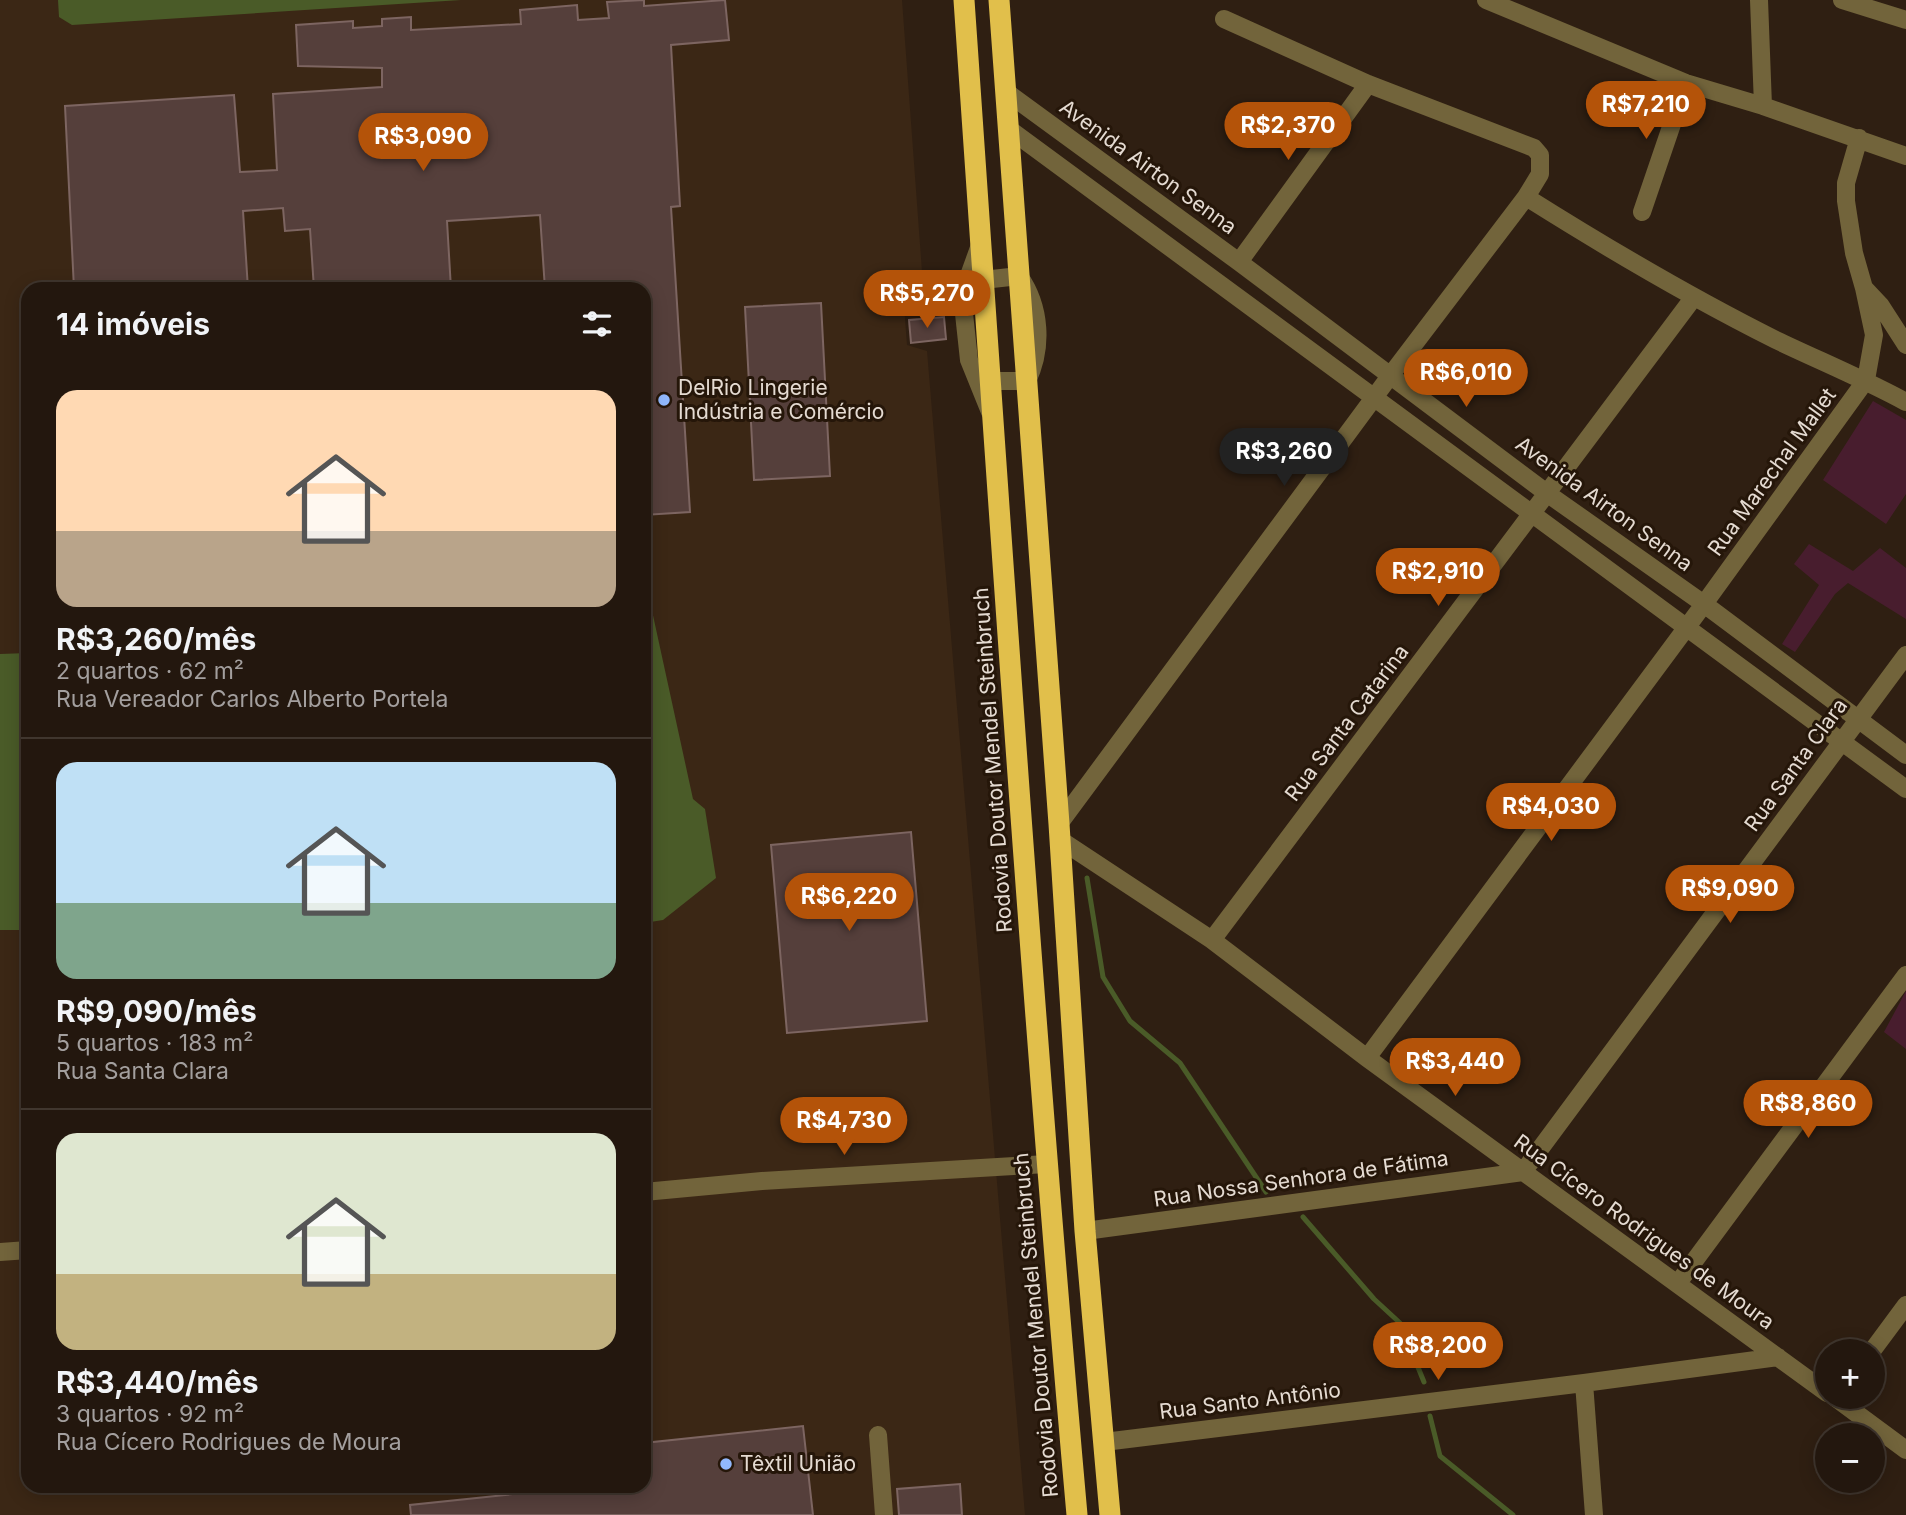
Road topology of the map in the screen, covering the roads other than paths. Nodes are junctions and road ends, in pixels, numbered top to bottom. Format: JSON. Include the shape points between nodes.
{"nodes":[{"id":1,"x":964,"y":0,"type":"edge"},
{"id":2,"x":999,"y":0,"type":"edge"},
{"id":3,"x":1486,"y":0,"type":"edge"},
{"id":4,"x":1759,"y":0,"type":"edge"},
{"id":5,"x":1842,"y":0,"type":"edge"},
{"id":6,"x":1504,"y":4,"type":"edge"},
{"id":7,"x":1224,"y":19,"type":"dead end"},
{"id":8,"x":1906,"y":20,"type":"edge"},
{"id":9,"x":1368,"y":83,"type":"junction"},
{"id":10,"x":1686,"y":83,"type":"junction"},
{"id":11,"x":1005,"y":91,"type":"junction"},
{"id":12,"x":1763,"y":106,"type":"junction"},
{"id":13,"x":1009,"y":129,"type":"junction"},
{"id":14,"x":1859,"y":138,"type":"junction"},
{"id":15,"x":1906,"y":156,"type":"edge"},
{"id":16,"x":1526,"y":197,"type":"junction"},
{"id":17,"x":1642,"y":212,"type":"dead end"},
{"id":18,"x":981,"y":241,"type":"junction"},
{"id":19,"x":1239,"y":262,"type":"junction"},
{"id":20,"x":1019,"y":276,"type":"junction"},
{"id":21,"x":984,"y":279,"type":"junction"},
{"id":22,"x":1269,"y":284,"type":"junction"},
{"id":23,"x":1864,"y":288,"type":"junction"},
{"id":24,"x":1694,"y":297,"type":"junction"},
{"id":25,"x":1253,"y":308,"type":"junction"},
{"id":26,"x":1906,"y":345,"type":"edge"},
{"id":27,"x":1390,"y":376,"type":"junction"},
{"id":28,"x":1866,"y":380,"type":"junction"},
{"id":29,"x":1027,"y":381,"type":"junction"},
{"id":30,"x":989,"y":382,"type":"junction"},
{"id":31,"x":1376,"y":398,"type":"junction"},
{"id":32,"x":1906,"y":402,"type":"edge"},
{"id":33,"x":993,"y":417,"type":"junction"},
{"id":34,"x":1548,"y":494,"type":"junction"},
{"id":35,"x":1533,"y":514,"type":"junction"},
{"id":36,"x":1704,"y":604,"type":"junction"},
{"id":37,"x":1686,"y":628,"type":"junction"},
{"id":38,"x":1906,"y":655,"type":"edge"},
{"id":39,"x":1858,"y":719,"type":"junction"},
{"id":40,"x":1842,"y":741,"type":"junction"},
{"id":41,"x":1906,"y":755,"type":"edge"},
{"id":42,"x":1906,"y":789,"type":"edge"},
{"id":43,"x":1059,"y":831,"type":"junction"},
{"id":44,"x":1212,"y":940,"type":"junction"},
{"id":45,"x":1906,"y":975,"type":"edge"},
{"id":46,"x":1367,"y":1058,"type":"junction"},
{"id":47,"x":1047,"y":1164,"type":"junction"},
{"id":48,"x":1523,"y":1172,"type":"junction"},
{"id":49,"x":651,"y":1191,"type":"edge"},
{"id":50,"x":1085,"y":1231,"type":"junction"},
{"id":51,"x":21,"y":1250,"type":"edge"},
{"id":52,"x":0,"y":1252,"type":"edge"},
{"id":53,"x":1678,"y":1283,"type":"junction"},
{"id":54,"x":1906,"y":1305,"type":"edge"},
{"id":55,"x":1881,"y":1339,"type":"edge"},
{"id":56,"x":1778,"y":1357,"type":"junction"},
{"id":57,"x":1584,"y":1383,"type":"junction"},
{"id":58,"x":1815,"y":1383,"type":"edge"},
{"id":59,"x":1851,"y":1409,"type":"edge"},
{"id":60,"x":878,"y":1435,"type":"dead end"},
{"id":61,"x":1104,"y":1442,"type":"junction"},
{"id":62,"x":1906,"y":1450,"type":"edge"},
{"id":63,"x":884,"y":1515,"type":"edge"},
{"id":64,"x":1077,"y":1515,"type":"edge"},
{"id":65,"x":1111,"y":1515,"type":"edge"},
{"id":66,"x":1594,"y":1515,"type":"edge"}],
"edges":[{"from":1,"to":18,"type":"highway","name":"Rodovia Doutor Mendel Steinbruch"},
{"from":2,"to":11,"type":"highway"},
{"from":3,"to":6,"type":"street"},
{"from":4,"to":12,"type":"street"},
{"from":5,"to":8,"type":"street"},
{"from":6,"to":10,"type":"street"},
{"from":7,"to":9,"type":"street"},
{"from":9,"to":16,"type":"street","via":[[1534,148],[1540,155],[1540,174]]},
{"from":9,"to":19,"type":"street"},
{"from":10,"to":12,"type":"street"},
{"from":10,"to":17,"type":"street"},
{"from":11,"to":13,"type":"highway"},
{"from":11,"to":19,"type":"street","name":"Avenida Airton Senna"},
{"from":12,"to":14,"type":"street"},
{"from":13,"to":20,"type":"highway"},
{"from":13,"to":25,"type":"street"},
{"from":14,"to":15,"type":"street"},
{"from":14,"to":23,"type":"street","name":"Rua Marechal Mallet","via":[[1846,183],[1846,201]]},
{"from":16,"to":24,"type":"street"},
{"from":16,"to":27,"type":"street"},
{"from":18,"to":21,"type":"highway","name":"Rodovia Doutor Mendel Steinbruch"},
{"from":18,"to":33,"type":"street","via":[[962,295],[969,360]]},
{"from":19,"to":22,"type":"street","name":"Avenida Airton Senna"},
{"from":20,"to":21,"type":"street"},
{"from":20,"to":29,"type":"highway"},
{"from":21,"to":30,"type":"highway","name":"Rodovia Doutor Mendel Steinbruch"},
{"from":22,"to":25,"type":"street"},
{"from":22,"to":27,"type":"street","name":"Avenida Airton Senna"},
{"from":23,"to":26,"type":"street"},
{"from":23,"to":28,"type":"street","name":"Rua Marechal Mallet","via":[[1874,335]]},
{"from":24,"to":28,"type":"street"},
{"from":24,"to":34,"type":"street","name":"Rua Santa Catarina"},
{"from":25,"to":31,"type":"street"},
{"from":27,"to":31,"type":"street"},
{"from":27,"to":34,"type":"street","name":"Avenida Airton Senna"},
{"from":28,"to":32,"type":"street"},
{"from":28,"to":36,"type":"street","name":"Rua Marechal Mallet"},
{"from":29,"to":30,"type":"street"},
{"from":29,"to":43,"type":"highway"},
{"from":30,"to":33,"type":"highway","name":"Rodovia Doutor Mendel Steinbruch"},
{"from":31,"to":35,"type":"street"},
{"from":31,"to":43,"type":"street"},
{"from":33,"to":47,"type":"highway","name":"Rodovia Doutor Mendel Steinbruch"},
{"from":34,"to":35,"type":"street","name":"Rua Santa Catarina"},
{"from":34,"to":36,"type":"street","name":"Avenida Airton Senna"},
{"from":35,"to":37,"type":"street"},
{"from":35,"to":44,"type":"street","name":"Rua Santa Catarina"},
{"from":36,"to":37,"type":"street","name":"Rua Marechal Mallet"},
{"from":36,"to":39,"type":"street","name":"Avenida Airton Senna"},
{"from":37,"to":40,"type":"street"},
{"from":37,"to":46,"type":"street","name":"Rua Marechal Mallet"},
{"from":38,"to":39,"type":"street","name":"Rua Santa Clara"},
{"from":39,"to":40,"type":"street","name":"Rua Santa Clara"},
{"from":39,"to":41,"type":"street","name":"Avenida Airton Senna"},
{"from":40,"to":42,"type":"street"},
{"from":40,"to":48,"type":"street","name":"Rua Santa Clara"},
{"from":43,"to":44,"type":"street","name":"Rua Cícero Rodrigues de Moura"},
{"from":43,"to":50,"type":"highway"},
{"from":44,"to":46,"type":"street","name":"Rua Cícero Rodrigues de Moura"},
{"from":45,"to":53,"type":"street"},
{"from":46,"to":48,"type":"street","name":"Rua Cícero Rodrigues de Moura"},
{"from":47,"to":49,"type":"street"},
{"from":47,"to":64,"type":"highway","name":"Rodovia Doutor Mendel Steinbruch"},
{"from":48,"to":50,"type":"street","name":"Rua Nossa Senhora de Fátima"},
{"from":48,"to":53,"type":"street","name":"Rua Cícero Rodrigues de Moura"},
{"from":50,"to":61,"type":"highway"},
{"from":51,"to":52,"type":"street"},
{"from":53,"to":56,"type":"street","name":"Rua Cícero Rodrigues de Moura"},
{"from":54,"to":55,"type":"street"},
{"from":56,"to":57,"type":"street","name":"Rua Santo Antônio"},
{"from":56,"to":58,"type":"street","name":"Rua Cícero Rodrigues de Moura"},
{"from":57,"to":61,"type":"street","name":"Rua Santo Antônio"},
{"from":57,"to":66,"type":"street"},
{"from":59,"to":62,"type":"street","name":"Rua Cícero Rodrigues de Moura"},
{"from":60,"to":63,"type":"street"},
{"from":61,"to":65,"type":"highway"}]}
